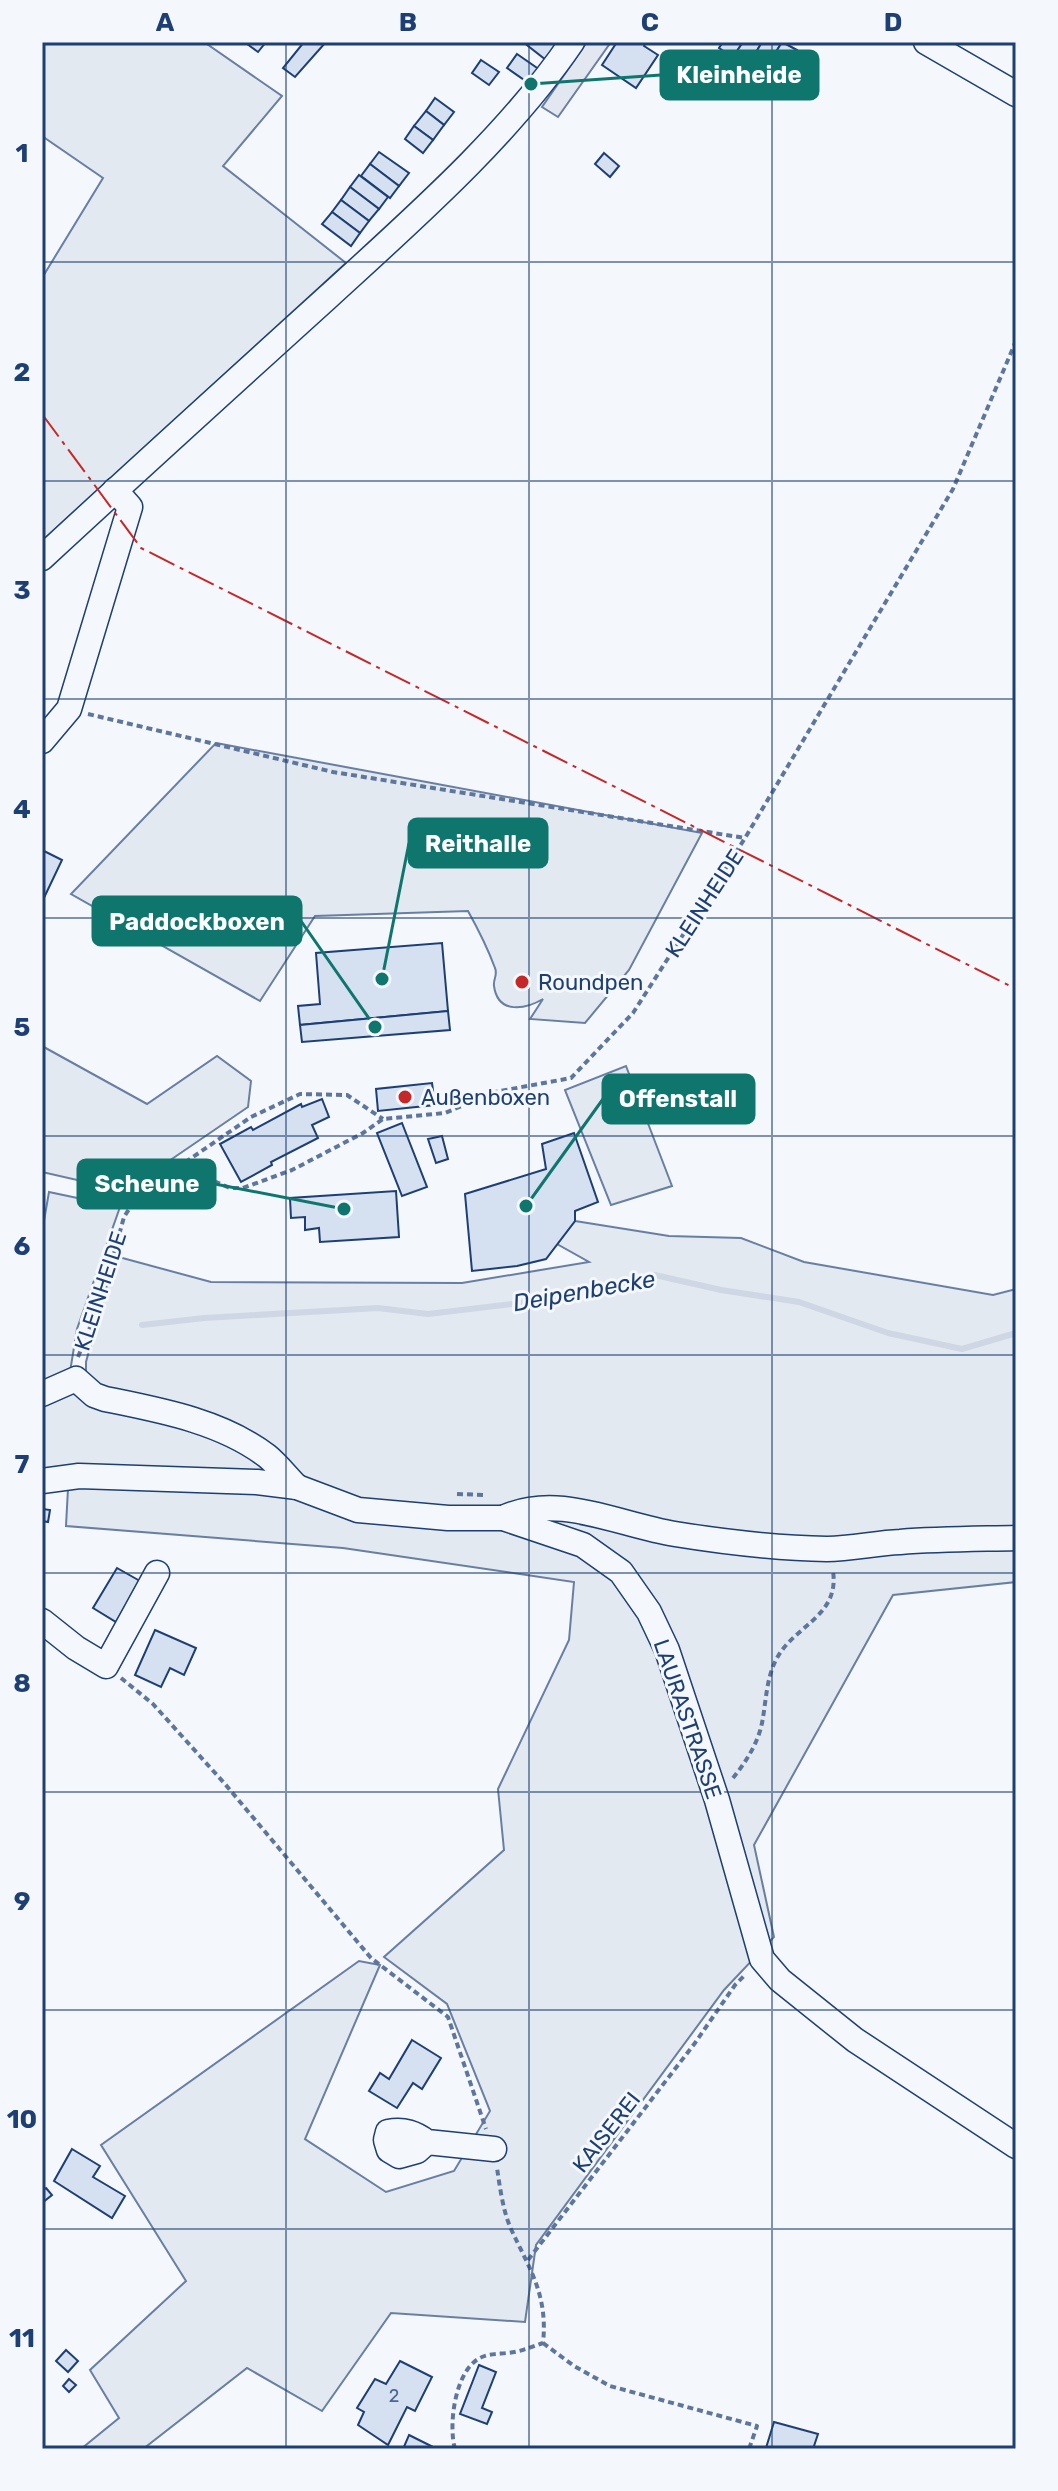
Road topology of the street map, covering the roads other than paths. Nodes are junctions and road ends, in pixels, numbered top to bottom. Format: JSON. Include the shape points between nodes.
{"nodes":[{"id":1,"x":572,"y":42,"type":"edge"},
{"id":2,"x":926,"y":42,"type":"edge"},
{"id":3,"x":1016,"y":94,"type":"edge"},
{"id":4,"x":115,"y":490,"type":"junction"},
{"id":5,"x":42,"y":558,"type":"edge"},
{"id":6,"x":42,"y":741,"type":"edge"},
{"id":7,"x":42,"y":1394,"type":"edge"},
{"id":8,"x":42,"y":1481,"type":"edge"},
{"id":9,"x":297,"y":1487,"type":"junction"},
{"id":10,"x":511,"y":1514,"type":"junction"},
{"id":11,"x":1016,"y":1538,"type":"edge"},
{"id":12,"x":157,"y":1573,"type":"dead end"},
{"id":13,"x":42,"y":1621,"type":"edge"},
{"id":14,"x":427,"y":2142,"type":"dead end"},
{"id":15,"x":1016,"y":2146,"type":"edge"},
{"id":16,"x":494,"y":2149,"type":"dead end"}],
"edges":[{"from":1,"to":4,"type":"street","via":[[507,125]]},
{"from":2,"to":3,"type":"street"},
{"from":4,"to":5,"type":"street"},
{"from":4,"to":6,"type":"street","via":[[130,507],[69,709]]},
{"from":7,"to":9,"type":"street","name":"KLEINHEIDE","via":[[76,1379],[94,1395],[186,1417],[266,1456]]},
{"from":8,"to":9,"type":"street","name":"LAURASTRASSE","via":[[79,1476]]},
{"from":9,"to":10,"type":"street","name":"LAURASTRASSE","via":[[358,1510],[448,1518]]},
{"from":10,"to":11,"type":"street","via":[[545,1507],[573,1510],[674,1534],[801,1548]]},
{"from":10,"to":15,"type":"street","name":"LAURASTRASSE","via":[[583,1545],[621,1572],[649,1612],[714,1789],[762,1959],[780,1980],[855,2040]]},
{"from":12,"to":13,"type":"street","via":[[106,1666]]},
{"from":14,"to":16,"type":"street"}]}
